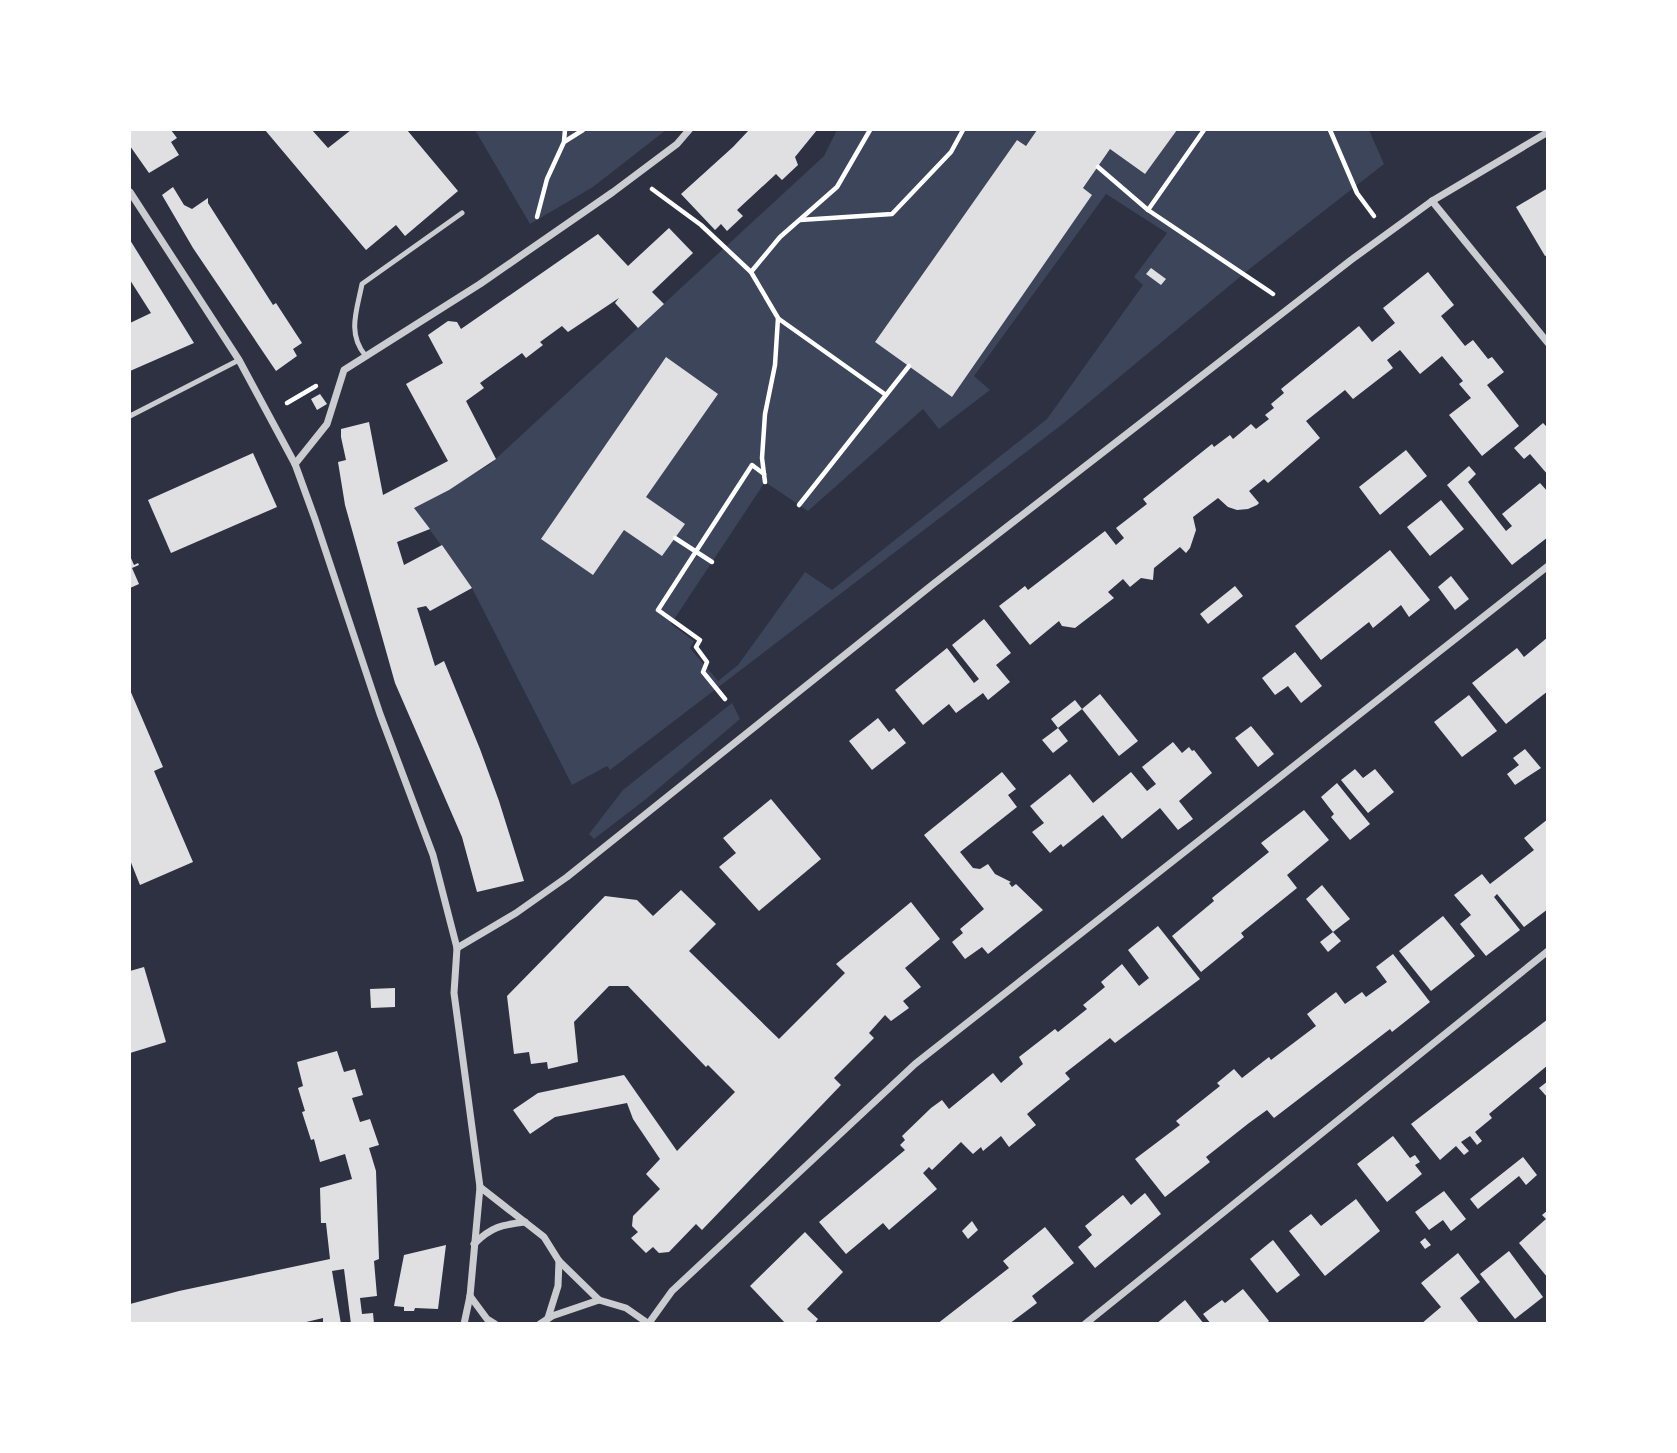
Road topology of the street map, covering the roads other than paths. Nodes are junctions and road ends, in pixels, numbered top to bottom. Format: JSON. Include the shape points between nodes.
{"nodes":[{"id":1,"x":690,"y":130,"type":"edge"},
{"id":2,"x":1548,"y":132,"type":"edge"},
{"id":3,"x":130,"y":192,"type":"edge"},
{"id":4,"x":1433,"y":201,"type":"junction"},
{"id":5,"x":462,"y":213,"type":"dead end"},
{"id":6,"x":1548,"y":343,"type":"edge"},
{"id":7,"x":365,"y":355,"type":"junction"},
{"id":8,"x":239,"y":360,"type":"junction"},
{"id":9,"x":130,"y":416,"type":"edge"},
{"id":10,"x":295,"y":464,"type":"junction"},
{"id":11,"x":1548,"y":566,"type":"edge"},
{"id":12,"x":457,"y":948,"type":"junction"},
{"id":13,"x":1548,"y":951,"type":"edge"},
{"id":14,"x":480,"y":1187,"type":"junction"},
{"id":15,"x":525,"y":1222,"type":"junction"},
{"id":16,"x":474,"y":1244,"type":"junction"},
{"id":17,"x":559,"y":1261,"type":"junction"},
{"id":18,"x":470,"y":1296,"type":"junction"},
{"id":19,"x":599,"y":1300,"type":"junction"},
{"id":20,"x":548,"y":1319,"type":"junction"},
{"id":21,"x":649,"y":1323,"type":"edge"},
{"id":22,"x":464,"y":1324,"type":"edge"},
{"id":23,"x":495,"y":1324,"type":"edge"},
{"id":24,"x":540,"y":1324,"type":"edge"},
{"id":25,"x":1085,"y":1324,"type":"edge"}],
"edges":[{"from":1,"to":7,"type":"street","via":[[540,243]]},
{"from":2,"to":4,"type":"street"},
{"from":3,"to":8,"type":"street"},
{"from":4,"to":6,"type":"street"},
{"from":4,"to":12,"type":"street","via":[[932,585],[567,877]]},
{"from":5,"to":7,"type":"lane","via":[[362,285],[353,325],[357,345]]},
{"from":7,"to":10,"type":"street","via":[[344,370],[327,424]]},
{"from":8,"to":9,"type":"lane"},
{"from":8,"to":10,"type":"street"},
{"from":10,"to":12,"type":"street","via":[[433,855]]},
{"from":11,"to":21,"type":"street","via":[[915,1063],[672,1291]]},
{"from":12,"to":14,"type":"street","via":[[454,993]]},
{"from":13,"to":25,"type":"street"},
{"from":14,"to":15,"type":"street"},
{"from":14,"to":16,"type":"street"},
{"from":15,"to":16,"type":"street","via":[[488,1231]]},
{"from":15,"to":17,"type":"street","via":[[544,1237]]},
{"from":16,"to":18,"type":"street"},
{"from":17,"to":19,"type":"street"},
{"from":17,"to":20,"type":"street","via":[[558,1286]]},
{"from":18,"to":22,"type":"street"},
{"from":18,"to":23,"type":"street"},
{"from":19,"to":20,"type":"street"},
{"from":19,"to":21,"type":"street","via":[[626,1308]]},
{"from":20,"to":24,"type":"street"}]}
